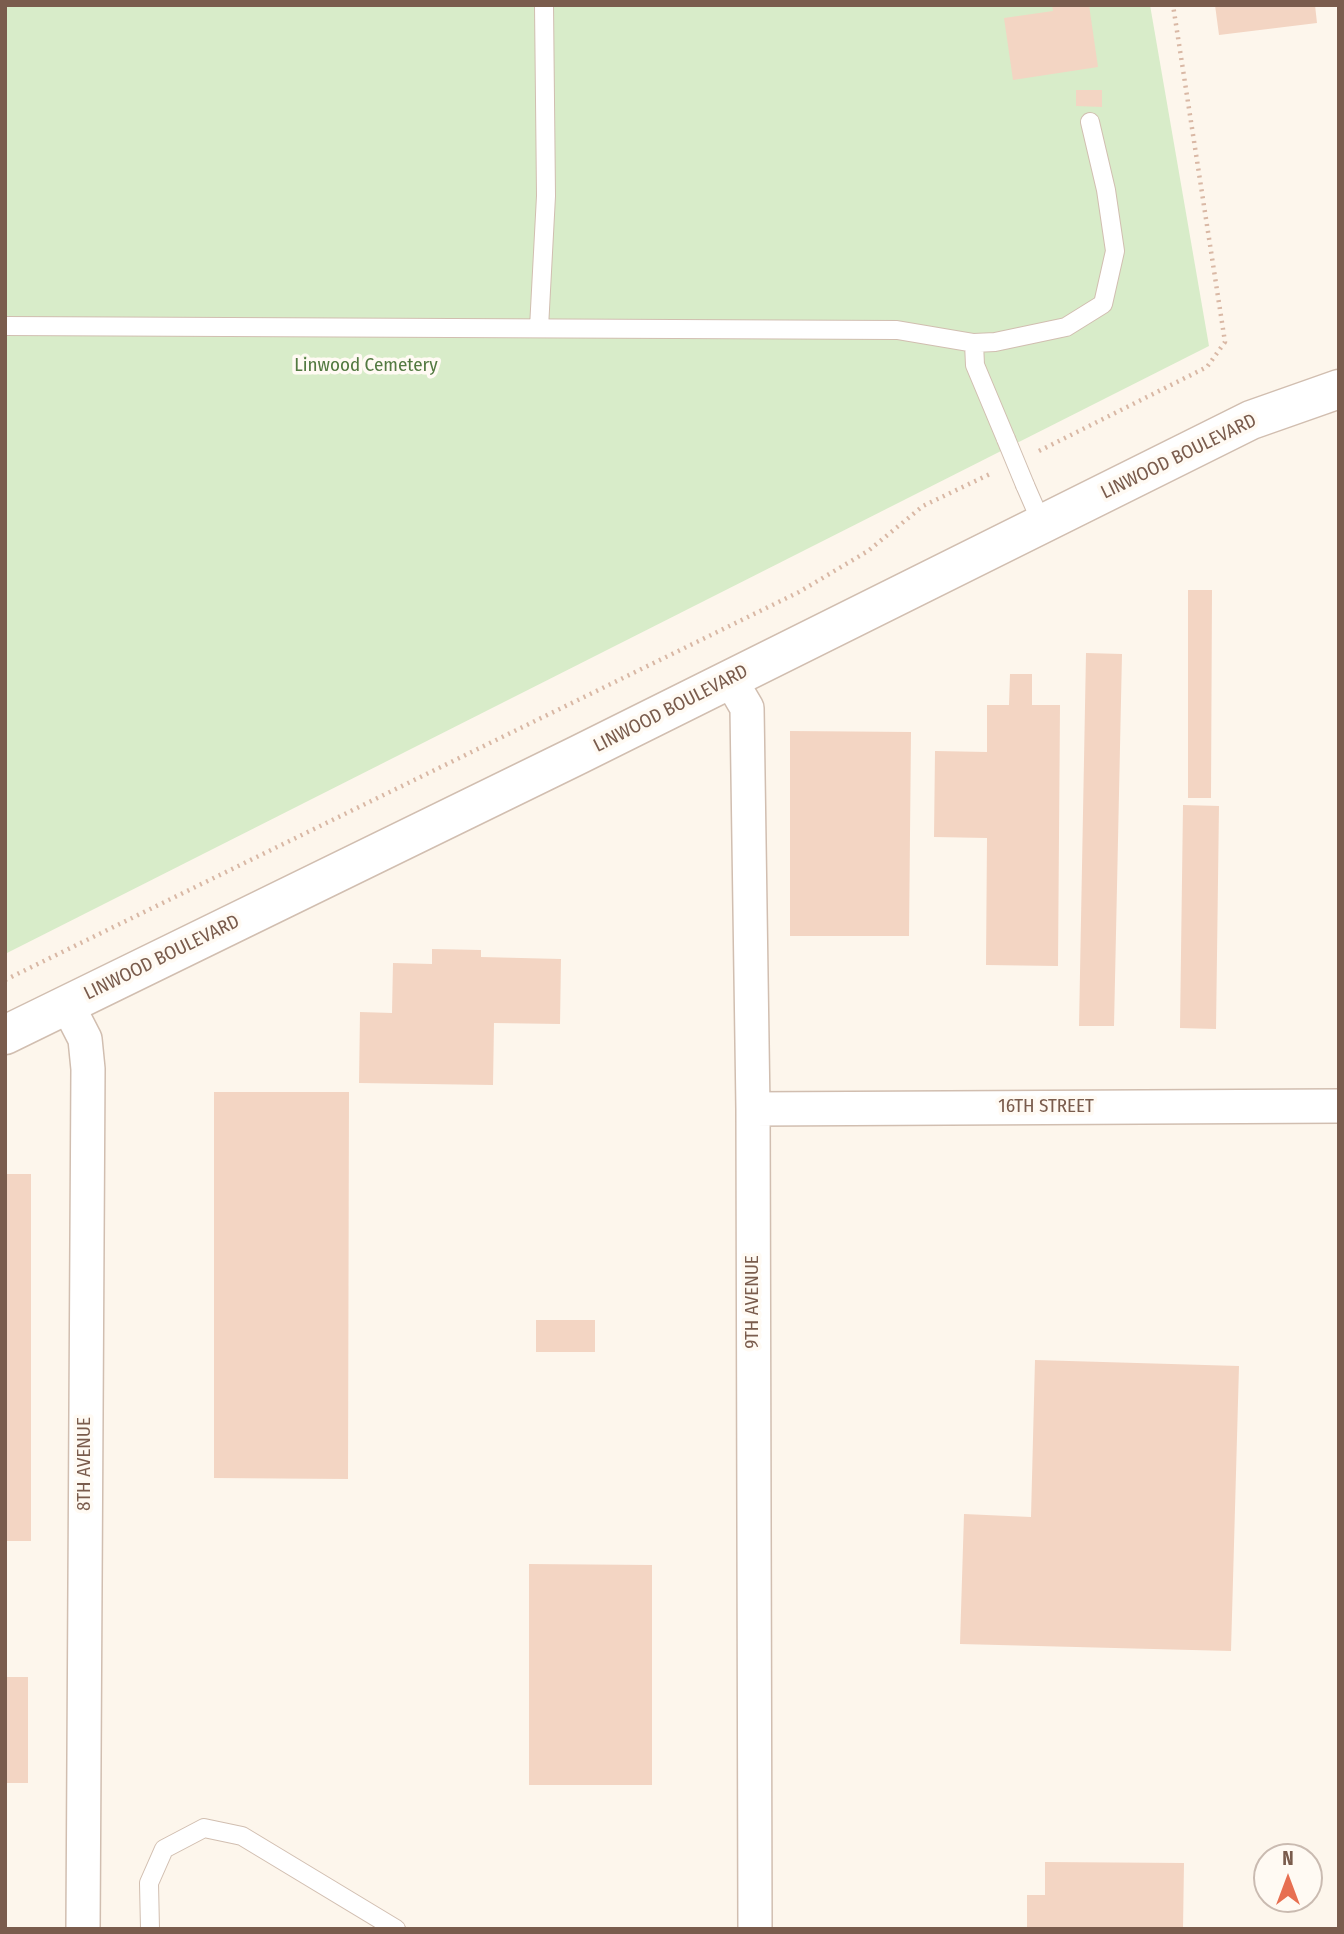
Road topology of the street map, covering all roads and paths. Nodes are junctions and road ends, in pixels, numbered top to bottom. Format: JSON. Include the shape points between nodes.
{"nodes":[{"id":1,"x":544,"y":5,"type":"edge"},
{"id":2,"x":1173,"y":5,"type":"edge"},
{"id":3,"x":1090,"y":122,"type":"dead end"},
{"id":4,"x":5,"y":326,"type":"edge"},
{"id":5,"x":539,"y":328,"type":"junction"},
{"id":6,"x":974,"y":342,"type":"junction"},
{"id":7,"x":1339,"y":389,"type":"edge"},
{"id":8,"x":1033,"y":454,"type":"dead end"},
{"id":9,"x":996,"y":471,"type":"dead end"},
{"id":10,"x":1042,"y":524,"type":"junction"},
{"id":11,"x":730,"y":680,"type":"junction"},
{"id":12,"x":5,"y":980,"type":"edge"},
{"id":13,"x":67,"y":1004,"type":"junction"},
{"id":14,"x":5,"y":1035,"type":"edge"},
{"id":15,"x":1339,"y":1106,"type":"edge"},
{"id":16,"x":753,"y":1110,"type":"junction"},
{"id":17,"x":83,"y":1929,"type":"edge"},
{"id":18,"x":150,"y":1929,"type":"edge"},
{"id":19,"x":396,"y":1929,"type":"edge"},
{"id":20,"x":755,"y":1929,"type":"edge"}],
"edges":[{"from":1,"to":5,"type":"lane","via":[[546,196]]},
{"from":2,"to":8,"type":"path","via":[[1225,342],[1207,367]]},
{"from":3,"to":6,"type":"lane","via":[[1115,251],[1103,304],[1066,327]]},
{"from":4,"to":5,"type":"lane"},
{"from":5,"to":6,"type":"lane","via":[[897,330]]},
{"from":6,"to":10,"type":"lane","bridge":true,"via":[[975,365]]},
{"from":7,"to":10,"type":"street","name":"LINWOOD BOULEVARD","via":[[1251,419]]},
{"from":9,"to":12,"type":"path","via":[[923,506],[868,551],[799,592]]},
{"from":10,"to":11,"type":"street","name":"LINWOOD BOULEVARD"},
{"from":11,"to":13,"type":"street","name":"LINWOOD BOULEVARD"},
{"from":11,"to":16,"type":"street","name":"9TH AVENUE","via":[[747,708]]},
{"from":13,"to":14,"type":"street","name":"LINWOOD BOULEVARD"},
{"from":13,"to":17,"type":"street","name":"8TH AVENUE","via":[[85,1039],[88,1069]]},
{"from":15,"to":16,"type":"street","name":"16TH STREET"},
{"from":16,"to":20,"type":"street","name":"9TH AVENUE"},
{"from":18,"to":19,"type":"lane","via":[[149,1882],[164,1849],[204,1828],[242,1836]]}]}
